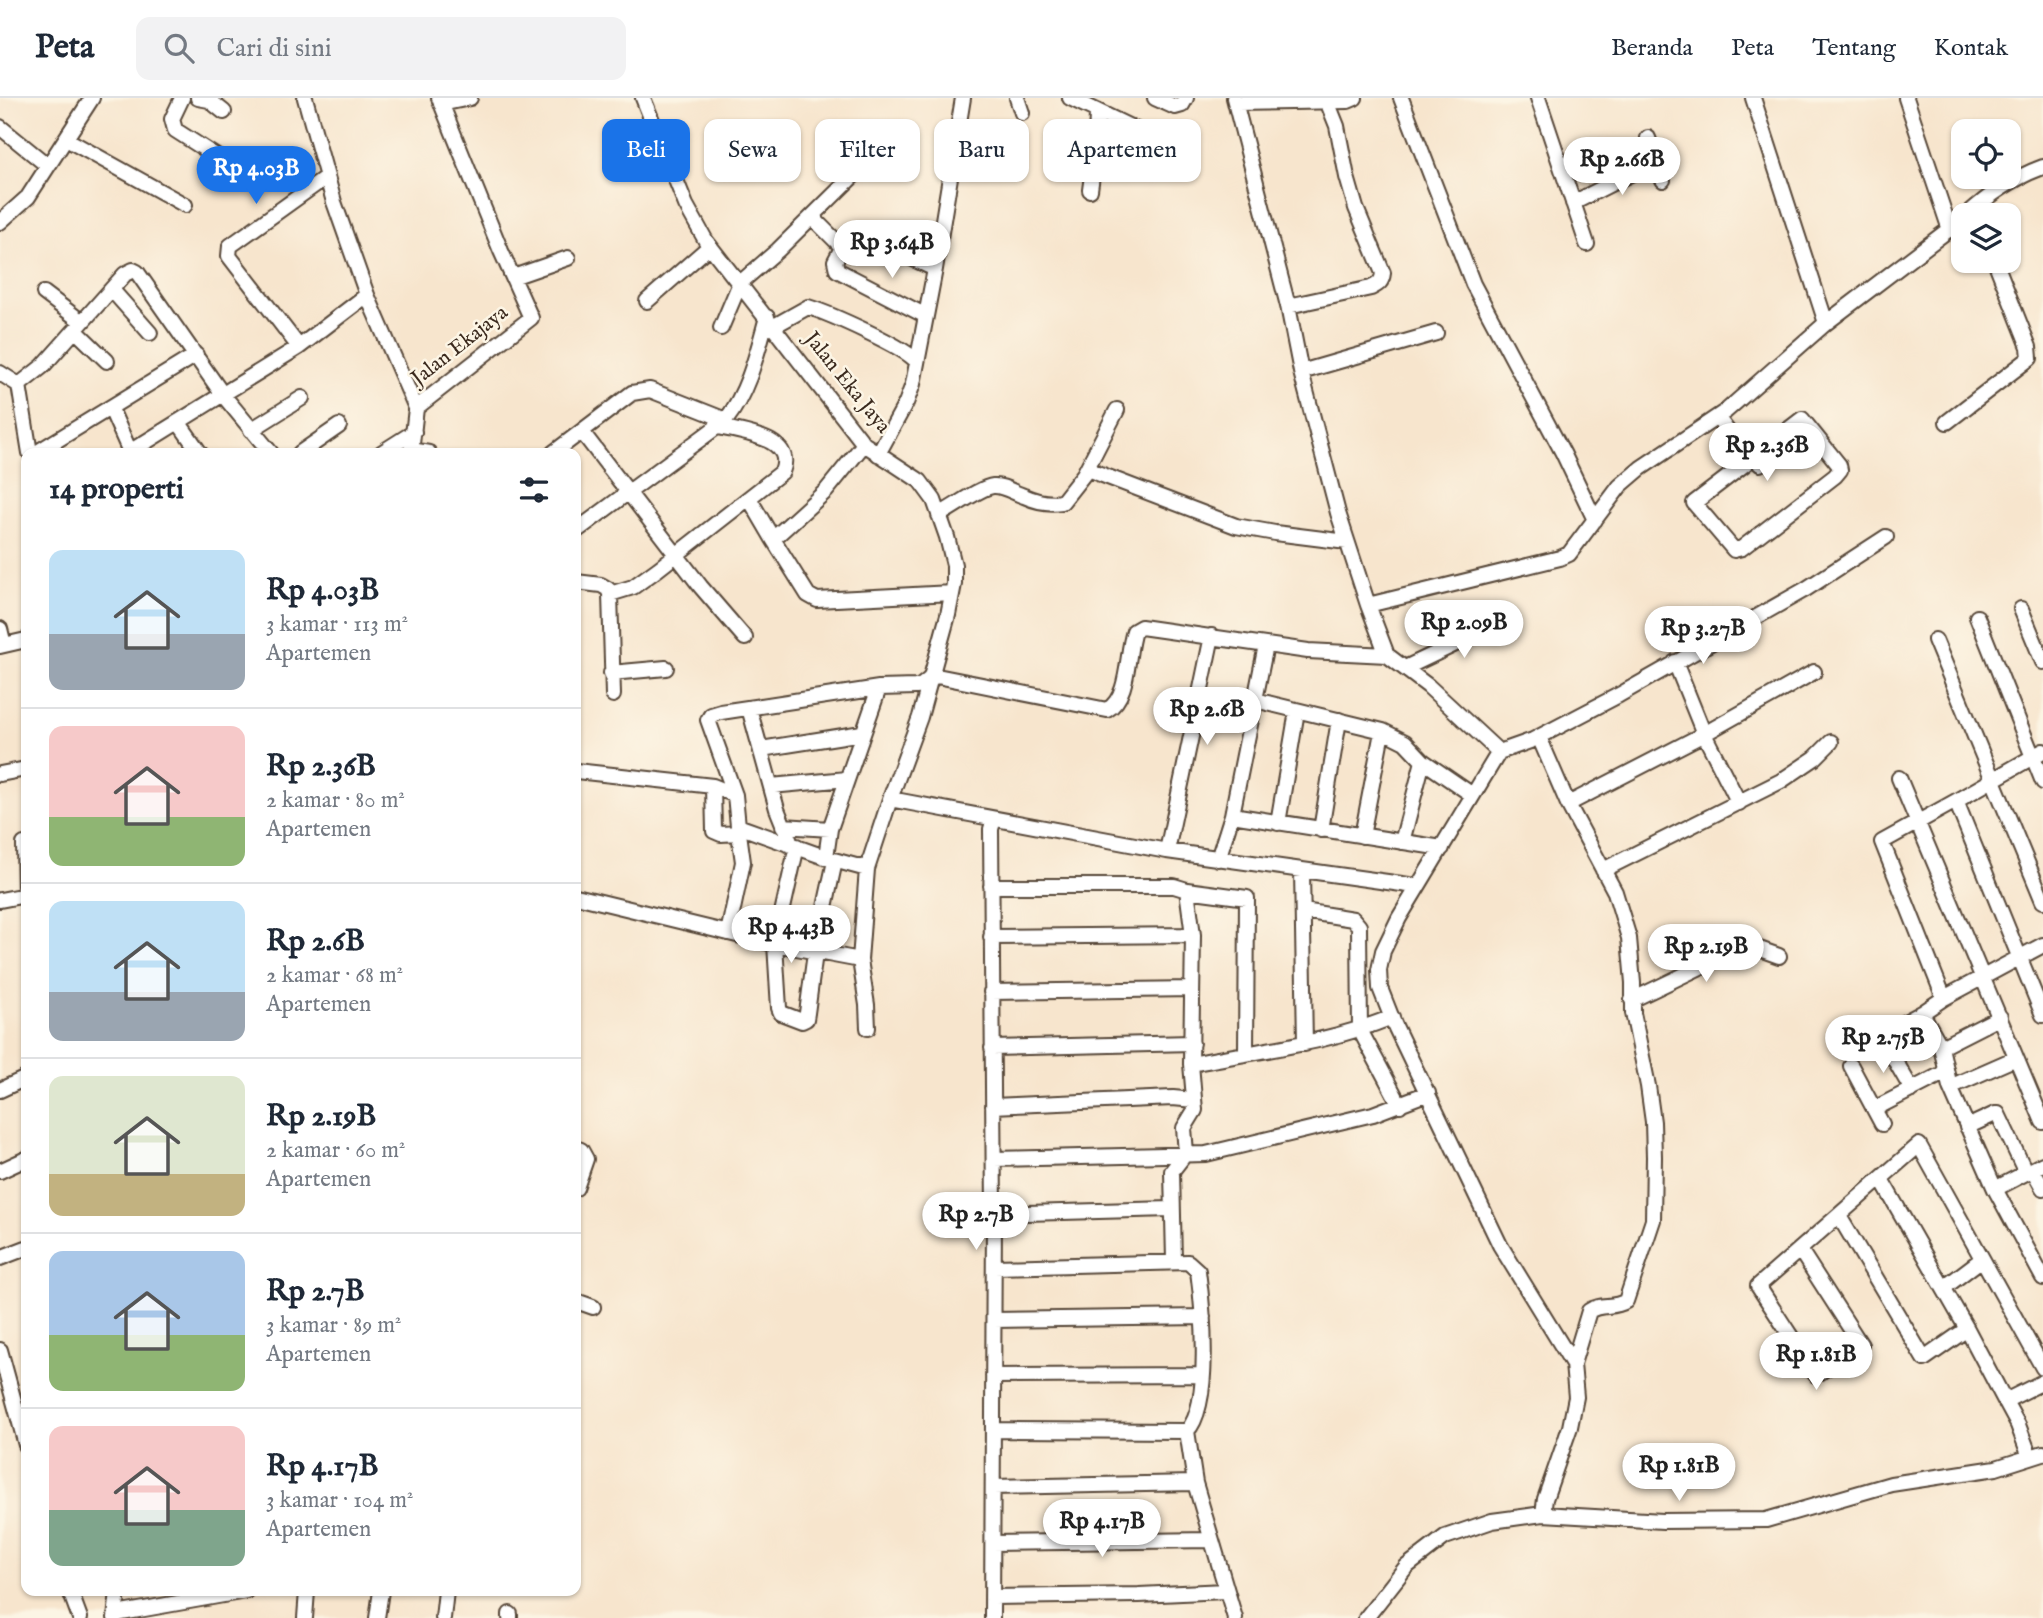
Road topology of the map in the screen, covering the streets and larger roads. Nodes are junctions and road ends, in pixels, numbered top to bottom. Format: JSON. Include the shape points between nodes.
{"nodes":[{"id":1,"x":92,"y":98,"type":"edge"},
{"id":2,"x":182,"y":98,"type":"edge"},
{"id":3,"x":198,"y":98,"type":"edge"},
{"id":4,"x":304,"y":98,"type":"edge"},
{"id":5,"x":470,"y":98,"type":"edge"},
{"id":6,"x":643,"y":98,"type":"edge"},
{"id":7,"x":963,"y":98,"type":"edge"},
{"id":8,"x":1017,"y":98,"type":"edge"},
{"id":9,"x":1070,"y":98,"type":"edge"},
{"id":10,"x":1156,"y":98,"type":"edge"},
{"id":11,"x":1186,"y":98,"type":"edge"},
{"id":12,"x":1355,"y":98,"type":"edge"},
{"id":13,"x":1401,"y":98,"type":"edge"},
{"id":14,"x":1538,"y":98,"type":"edge"},
{"id":15,"x":1753,"y":98,"type":"edge"},
{"id":16,"x":1906,"y":98,"type":"edge"},
{"id":17,"x":1235,"y":100,"type":"edge"},
{"id":18,"x":1327,"y":100,"type":"junction"},
{"id":19,"x":440,"y":101,"type":"edge"},
{"id":20,"x":1097,"y":111,"type":"junction"},
{"id":21,"x":224,"y":112,"type":"dead end"},
{"id":22,"x":1022,"y":113,"type":"dead end"},
{"id":23,"x":1097,"y":119,"type":"edge"},
{"id":24,"x":1114,"y":119,"type":"edge"},
{"id":25,"x":0,"y":127,"type":"edge"},
{"id":26,"x":1648,"y":138,"type":"dead end"},
{"id":27,"x":66,"y":139,"type":"junction"},
{"id":28,"x":1656,"y":160,"type":"junction"},
{"id":29,"x":48,"y":166,"type":"junction"},
{"id":30,"x":2043,"y":167,"type":"edge"},
{"id":31,"x":239,"y":172,"type":"dead end"},
{"id":32,"x":326,"y":177,"type":"junction"},
{"id":33,"x":1663,"y":180,"type":"dead end"},
{"id":34,"x":847,"y":182,"type":"edge"},
{"id":35,"x":1091,"y":182,"type":"edge"},
{"id":36,"x":1090,"y":190,"type":"dead end"},
{"id":37,"x":1573,"y":202,"type":"junction"},
{"id":38,"x":1985,"y":203,"type":"edge"},
{"id":39,"x":184,"y":205,"type":"dead end"},
{"id":40,"x":812,"y":217,"type":"junction"},
{"id":41,"x":0,"y":222,"type":"edge"},
{"id":42,"x":1950,"y":230,"type":"joint"},
{"id":43,"x":1587,"y":244,"type":"dead end"},
{"id":44,"x":710,"y":246,"type":"junction"},
{"id":45,"x":842,"y":247,"type":"junction"},
{"id":46,"x":568,"y":258,"type":"dead end"},
{"id":47,"x":935,"y":269,"type":"junction"},
{"id":48,"x":2000,"y":273,"type":"edge"},
{"id":49,"x":513,"y":277,"type":"junction"},
{"id":50,"x":740,"y":284,"type":"junction"},
{"id":51,"x":112,"y":290,"type":"junction"},
{"id":52,"x":44,"y":293,"type":"dead end"},
{"id":53,"x":367,"y":295,"type":"junction"},
{"id":54,"x":647,"y":301,"type":"dead end"},
{"id":55,"x":1288,"y":306,"type":"junction"},
{"id":56,"x":926,"y":316,"type":"junction"},
{"id":57,"x":770,"y":322,"type":"junction"},
{"id":58,"x":1826,"y":323,"type":"junction"},
{"id":59,"x":79,"y":327,"type":"junction"},
{"id":60,"x":721,"y":328,"type":"dead end"},
{"id":61,"x":150,"y":333,"type":"dead end"},
{"id":62,"x":1436,"y":333,"type":"dead end"},
{"id":63,"x":299,"y":347,"type":"junction"},
{"id":64,"x":196,"y":355,"type":"junction"},
{"id":65,"x":107,"y":361,"type":"dead end"},
{"id":66,"x":917,"y":362,"type":"junction"},
{"id":67,"x":1301,"y":372,"type":"junction"},
{"id":68,"x":0,"y":373,"type":"edge"},
{"id":69,"x":19,"y":385,"type":"junction"},
{"id":70,"x":223,"y":395,"type":"junction"},
{"id":71,"x":302,"y":398,"type":"dead end"},
{"id":72,"x":416,"y":408,"type":"junction"},
{"id":73,"x":111,"y":409,"type":"junction"},
{"id":74,"x":1117,"y":410,"type":"dead end"},
{"id":75,"x":1717,"y":417,"type":"junction"},
{"id":76,"x":1947,"y":422,"type":"dead end"},
{"id":77,"x":179,"y":423,"type":"junction"},
{"id":78,"x":721,"y":423,"type":"junction"},
{"id":79,"x":339,"y":426,"type":"dead end"},
{"id":80,"x":251,"y":430,"type":"junction"},
{"id":81,"x":414,"y":432,"type":"junction"},
{"id":82,"x":582,"y":432,"type":"junction"},
{"id":83,"x":864,"y":444,"type":"junction"},
{"id":84,"x":29,"y":448,"type":"edge"},
{"id":85,"x":45,"y":448,"type":"edge"},
{"id":86,"x":131,"y":448,"type":"edge"},
{"id":87,"x":139,"y":448,"type":"edge"},
{"id":88,"x":196,"y":448,"type":"edge"},
{"id":89,"x":267,"y":448,"type":"edge"},
{"id":90,"x":307,"y":448,"type":"edge"},
{"id":91,"x":389,"y":448,"type":"edge"},
{"id":92,"x":411,"y":448,"type":"edge"},
{"id":93,"x":561,"y":448,"type":"edge"},
{"id":94,"x":878,"y":454,"type":"junction"},
{"id":95,"x":1751,"y":462,"type":"junction"},
{"id":96,"x":1087,"y":469,"type":"junction"},
{"id":97,"x":627,"y":492,"type":"junction"},
{"id":98,"x":749,"y":498,"type":"junction"},
{"id":99,"x":939,"y":515,"type":"junction"},
{"id":100,"x":1595,"y":520,"type":"junction"},
{"id":101,"x":581,"y":527,"type":"edge"},
{"id":102,"x":1886,"y":537,"type":"dead end"},
{"id":103,"x":773,"y":539,"type":"junction"},
{"id":104,"x":1347,"y":542,"type":"junction"},
{"id":105,"x":676,"y":554,"type":"junction"},
{"id":106,"x":581,"y":583,"type":"edge"},
{"id":107,"x":952,"y":593,"type":"junction"},
{"id":108,"x":610,"y":594,"type":"junction"},
{"id":109,"x":1368,"y":605,"type":"junction"},
{"id":110,"x":2021,"y":609,"type":"dead end"},
{"id":111,"x":1977,"y":617,"type":"dead end"},
{"id":112,"x":1508,"y":619,"type":"dead end"},
{"id":113,"x":0,"y":629,"type":"edge"},
{"id":114,"x":1212,"y":636,"type":"junction"},
{"id":115,"x":745,"y":638,"type":"dead end"},
{"id":116,"x":1934,"y":640,"type":"dead end"},
{"id":117,"x":21,"y":641,"type":"edge"},
{"id":118,"x":1266,"y":645,"type":"junction"},
{"id":119,"x":2,"y":646,"type":"edge"},
{"id":120,"x":1387,"y":655,"type":"junction"},
{"id":121,"x":1675,"y":662,"type":"junction"},
{"id":122,"x":2043,"y":662,"type":"edge"},
{"id":123,"x":666,"y":668,"type":"dead end"},
{"id":124,"x":1405,"y":668,"type":"junction"},
{"id":125,"x":1814,"y":672,"type":"dead end"},
{"id":126,"x":611,"y":673,"type":"junction"},
{"id":127,"x":932,"y":677,"type":"junction"},
{"id":128,"x":879,"y":688,"type":"junction"},
{"id":129,"x":612,"y":695,"type":"dead end"},
{"id":130,"x":1255,"y":700,"type":"junction"},
{"id":131,"x":749,"y":708,"type":"junction"},
{"id":132,"x":1297,"y":711,"type":"junction"},
{"id":133,"x":1339,"y":720,"type":"junction"},
{"id":134,"x":1382,"y":732,"type":"junction"},
{"id":135,"x":862,"y":733,"type":"junction"},
{"id":136,"x":1704,"y":734,"type":"junction"},
{"id":137,"x":1539,"y":737,"type":"junction"},
{"id":138,"x":1831,"y":741,"type":"dead end"},
{"id":139,"x":761,"y":749,"type":"junction"},
{"id":140,"x":1499,"y":752,"type":"junction"},
{"id":141,"x":2038,"y":753,"type":"edge"},
{"id":142,"x":1423,"y":761,"type":"junction"},
{"id":143,"x":21,"y":770,"type":"edge"},
{"id":144,"x":581,"y":772,"type":"edge"},
{"id":145,"x":0,"y":774,"type":"edge"},
{"id":146,"x":1899,"y":778,"type":"dead end"},
{"id":147,"x":1993,"y":778,"type":"junction"},
{"id":148,"x":847,"y":779,"type":"junction"},
{"id":149,"x":2043,"y":782,"type":"edge"},
{"id":150,"x":713,"y":786,"type":"junction"},
{"id":151,"x":771,"y":786,"type":"junction"},
{"id":152,"x":1471,"y":794,"type":"junction"},
{"id":153,"x":735,"y":795,"type":"junction"},
{"id":154,"x":890,"y":799,"type":"junction"},
{"id":155,"x":1956,"y":801,"type":"junction"},
{"id":156,"x":1739,"y":803,"type":"junction"},
{"id":157,"x":1568,"y":804,"type":"junction"},
{"id":158,"x":1232,"y":815,"type":"junction"},
{"id":159,"x":994,"y":819,"type":"junction"},
{"id":160,"x":1917,"y":821,"type":"junction"},
{"id":161,"x":1278,"y":823,"type":"junction"},
{"id":162,"x":783,"y":826,"type":"junction"},
{"id":163,"x":830,"y":829,"type":"junction"},
{"id":164,"x":738,"y":830,"type":"junction"},
{"id":165,"x":1321,"y":830,"type":"junction"},
{"id":166,"x":1362,"y":836,"type":"junction"},
{"id":167,"x":1402,"y":842,"type":"junction"},
{"id":168,"x":794,"y":845,"type":"junction"},
{"id":169,"x":1442,"y":848,"type":"junction"},
{"id":170,"x":1167,"y":851,"type":"junction"},
{"id":171,"x":830,"y":859,"type":"junction"},
{"id":172,"x":1218,"y":859,"type":"junction"},
{"id":173,"x":867,"y":869,"type":"junction"},
{"id":174,"x":1603,"y":870,"type":"junction"},
{"id":175,"x":1302,"y":871,"type":"junction"},
{"id":176,"x":991,"y":886,"type":"junction"},
{"id":177,"x":1416,"y":886,"type":"junction"},
{"id":178,"x":1187,"y":890,"type":"junction"},
{"id":179,"x":21,"y":896,"type":"edge"},
{"id":180,"x":581,"y":898,"type":"edge"},
{"id":181,"x":0,"y":900,"type":"edge"},
{"id":182,"x":2043,"y":901,"type":"edge"},
{"id":183,"x":1303,"y":911,"type":"junction"},
{"id":184,"x":728,"y":933,"type":"junction"},
{"id":185,"x":1193,"y":935,"type":"junction"},
{"id":186,"x":991,"y":937,"type":"junction"},
{"id":187,"x":775,"y":943,"type":"junction"},
{"id":188,"x":2043,"y":945,"type":"edge"},
{"id":189,"x":815,"y":953,"type":"junction"},
{"id":190,"x":1779,"y":957,"type":"dead end"},
{"id":191,"x":2019,"y":958,"type":"junction"},
{"id":192,"x":860,"y":960,"type":"junction"},
{"id":193,"x":1983,"y":977,"type":"junction"},
{"id":194,"x":1192,"y":989,"type":"junction"},
{"id":195,"x":991,"y":992,"type":"junction"},
{"id":196,"x":1944,"y":998,"type":"junction"},
{"id":197,"x":1632,"y":1000,"type":"junction"},
{"id":198,"x":1922,"y":1013,"type":"junction"},
{"id":199,"x":2043,"y":1015,"type":"edge"},
{"id":200,"x":1392,"y":1017,"type":"junction"},
{"id":201,"x":2000,"y":1017,"type":"junction"},
{"id":202,"x":867,"y":1028,"type":"dead end"},
{"id":203,"x":1360,"y":1030,"type":"junction"},
{"id":204,"x":1192,"y":1043,"type":"junction"},
{"id":205,"x":1305,"y":1044,"type":"junction"},
{"id":206,"x":1941,"y":1047,"type":"junction"},
{"id":207,"x":992,"y":1048,"type":"junction"},
{"id":208,"x":1246,"y":1053,"type":"junction"},
{"id":209,"x":2016,"y":1058,"type":"junction"},
{"id":210,"x":1191,"y":1064,"type":"junction"},
{"id":211,"x":1852,"y":1066,"type":"dead end"},
{"id":212,"x":1945,"y":1070,"type":"junction"},
{"id":213,"x":21,"y":1080,"type":"edge"},
{"id":214,"x":1950,"y":1087,"type":"junction"},
{"id":215,"x":0,"y":1090,"type":"edge"},
{"id":216,"x":1912,"y":1090,"type":"junction"},
{"id":217,"x":1428,"y":1093,"type":"junction"},
{"id":218,"x":1194,"y":1100,"type":"junction"},
{"id":219,"x":1400,"y":1105,"type":"junction"},
{"id":220,"x":993,"y":1106,"type":"junction"},
{"id":221,"x":1874,"y":1109,"type":"junction"},
{"id":222,"x":2043,"y":1122,"type":"edge"},
{"id":223,"x":1882,"y":1125,"type":"dead end"},
{"id":224,"x":1967,"y":1127,"type":"junction"},
{"id":225,"x":581,"y":1150,"type":"edge"},
{"id":226,"x":1184,"y":1156,"type":"junction"},
{"id":227,"x":994,"y":1159,"type":"junction"},
{"id":228,"x":21,"y":1161,"type":"edge"},
{"id":229,"x":2034,"y":1169,"type":"edge"},
{"id":230,"x":0,"y":1171,"type":"edge"},
{"id":231,"x":581,"y":1174,"type":"edge"},
{"id":232,"x":1881,"y":1179,"type":"junction"},
{"id":233,"x":2043,"y":1188,"type":"edge"},
{"id":234,"x":1995,"y":1189,"type":"junction"},
{"id":235,"x":1171,"y":1209,"type":"junction"},
{"id":236,"x":994,"y":1214,"type":"junction"},
{"id":237,"x":1839,"y":1216,"type":"junction"},
{"id":238,"x":21,"y":1250,"type":"edge"},
{"id":239,"x":1800,"y":1250,"type":"junction"},
{"id":240,"x":0,"y":1258,"type":"edge"},
{"id":241,"x":1982,"y":1259,"type":"junction"},
{"id":242,"x":1174,"y":1261,"type":"junction"},
{"id":243,"x":994,"y":1267,"type":"junction"},
{"id":244,"x":2043,"y":1278,"type":"edge"},
{"id":245,"x":1945,"y":1287,"type":"junction"},
{"id":246,"x":581,"y":1303,"type":"edge"},
{"id":247,"x":593,"y":1307,"type":"dead end"},
{"id":248,"x":1203,"y":1317,"type":"junction"},
{"id":249,"x":993,"y":1320,"type":"junction"},
{"id":250,"x":1967,"y":1329,"type":"junction"},
{"id":251,"x":0,"y":1350,"type":"edge"},
{"id":252,"x":1573,"y":1364,"type":"junction"},
{"id":253,"x":2043,"y":1368,"type":"edge"},
{"id":254,"x":1202,"y":1375,"type":"junction"},
{"id":255,"x":993,"y":1376,"type":"junction"},
{"id":256,"x":2043,"y":1382,"type":"edge"},
{"id":257,"x":2005,"y":1401,"type":"junction"},
{"id":258,"x":21,"y":1420,"type":"edge"},
{"id":259,"x":993,"y":1430,"type":"junction"},
{"id":260,"x":1187,"y":1431,"type":"junction"},
{"id":261,"x":2038,"y":1453,"type":"edge"},
{"id":262,"x":1195,"y":1483,"type":"junction"},
{"id":263,"x":993,"y":1488,"type":"junction"},
{"id":264,"x":1543,"y":1514,"type":"junction"},
{"id":265,"x":1210,"y":1540,"type":"junction"},
{"id":266,"x":993,"y":1543,"type":"junction"},
{"id":267,"x":1225,"y":1591,"type":"junction"},
{"id":268,"x":72,"y":1596,"type":"edge"},
{"id":269,"x":118,"y":1596,"type":"edge"},
{"id":270,"x":220,"y":1596,"type":"edge"},
{"id":271,"x":307,"y":1596,"type":"edge"},
{"id":272,"x":380,"y":1596,"type":"edge"},
{"id":273,"x":445,"y":1596,"type":"edge"},
{"id":274,"x":993,"y":1597,"type":"junction"},
{"id":275,"x":116,"y":1616,"type":"edge"},
{"id":276,"x":80,"y":1618,"type":"edge"},
{"id":277,"x":305,"y":1618,"type":"edge"},
{"id":278,"x":377,"y":1618,"type":"edge"},
{"id":279,"x":443,"y":1618,"type":"edge"},
{"id":280,"x":992,"y":1618,"type":"edge"},
{"id":281,"x":1235,"y":1618,"type":"edge"},
{"id":282,"x":1366,"y":1618,"type":"edge"}],
"edges":[{"from":1,"to":27,"type":"street"},
{"from":2,"to":31,"type":"street","via":[[172,118],[175,130]]},
{"from":3,"to":21,"type":"street"},
{"from":4,"to":32,"type":"street"},
{"from":5,"to":19,"type":"street"},
{"from":6,"to":44,"type":"street","name":"Jalan Eka Jaya","via":[[686,205]]},
{"from":7,"to":47,"type":"street"},
{"from":8,"to":22,"type":"street"},
{"from":9,"to":20,"type":"street"},
{"from":10,"to":11,"type":"street","via":[[1175,107]]},
{"from":12,"to":18,"type":"street"},
{"from":13,"to":100,"type":"street","via":[[1473,284]]},
{"from":14,"to":37,"type":"street"},
{"from":15,"to":58,"type":"street"},
{"from":16,"to":42,"type":"street"},
{"from":17,"to":18,"type":"street"},
{"from":17,"to":55,"type":"street"},
{"from":18,"to":55,"type":"street","via":[[1356,208],[1382,279],[1371,288]]},
{"from":19,"to":49,"type":"street"},
{"from":20,"to":23,"type":"street"},
{"from":20,"to":24,"type":"street"},
{"from":25,"to":29,"type":"street"},
{"from":26,"to":28,"type":"street"},
{"from":27,"to":29,"type":"street"},
{"from":27,"to":39,"type":"street"},
{"from":28,"to":33,"type":"street"},
{"from":28,"to":37,"type":"street"},
{"from":29,"to":41,"type":"street","via":[[28,197]]},
{"from":30,"to":38,"type":"street","via":[[2015,178]]},
{"from":32,"to":53,"type":"street"},
{"from":32,"to":63,"type":"street","via":[[228,250]]},
{"from":34,"to":40,"type":"street"},
{"from":35,"to":36,"type":"street"},
{"from":37,"to":43,"type":"street"},
{"from":40,"to":45,"type":"street"},
{"from":40,"to":50,"type":"street"},
{"from":42,"to":58,"type":"street"},
{"from":44,"to":50,"type":"street","name":"Jalan Eka Jaya"},
{"from":44,"to":54,"type":"street"},
{"from":45,"to":47,"type":"street","via":[[855,232]]},
{"from":45,"to":56,"type":"street","via":[[835,261],[837,270]]},
{"from":46,"to":49,"type":"street"},
{"from":47,"to":56,"type":"street"},
{"from":48,"to":76,"type":"street","via":[[2030,358]]},
{"from":49,"to":72,"type":"street","name":"Jalan Ekajaya","via":[[531,318]]},
{"from":50,"to":57,"type":"street","name":"Jalan Eka Jaya"},
{"from":50,"to":60,"type":"street"},
{"from":51,"to":59,"type":"street"},
{"from":51,"to":61,"type":"street"},
{"from":51,"to":64,"type":"street","via":[[125,274],[137,272]]},
{"from":52,"to":59,"type":"street"},
{"from":53,"to":63,"type":"street"},
{"from":53,"to":72,"type":"street"},
{"from":55,"to":67,"type":"street"},
{"from":56,"to":66,"type":"street"},
{"from":57,"to":66,"type":"street","via":[[808,307],[910,354]]},
{"from":57,"to":78,"type":"street","via":[[741,396]]},
{"from":57,"to":83,"type":"street","name":"Jalan Eka Jaya"},
{"from":58,"to":75,"type":"street"},
{"from":59,"to":65,"type":"street"},
{"from":59,"to":69,"type":"street"},
{"from":62,"to":67,"type":"street"},
{"from":63,"to":70,"type":"street"},
{"from":64,"to":70,"type":"street"},
{"from":64,"to":73,"type":"street"},
{"from":66,"to":94,"type":"street","via":[[906,403]]},
{"from":67,"to":104,"type":"street"},
{"from":68,"to":69,"type":"street"},
{"from":69,"to":84,"type":"street"},
{"from":70,"to":77,"type":"street"},
{"from":70,"to":80,"type":"street"},
{"from":71,"to":80,"type":"street"},
{"from":72,"to":81,"type":"street"},
{"from":73,"to":85,"type":"street"},
{"from":73,"to":86,"type":"street"},
{"from":74,"to":96,"type":"street"},
{"from":75,"to":95,"type":"street"},
{"from":75,"to":100,"type":"street","via":[[1620,486]]},
{"from":77,"to":87,"type":"street"},
{"from":77,"to":88,"type":"street"},
{"from":78,"to":82,"type":"street","via":[[641,390]]},
{"from":78,"to":97,"type":"street"},
{"from":78,"to":98,"type":"street","via":[[774,443],[785,456],[782,472]]},
{"from":79,"to":90,"type":"street"},
{"from":80,"to":89,"type":"street"},
{"from":81,"to":91,"type":"street"},
{"from":81,"to":92,"type":"street"},
{"from":82,"to":93,"type":"street"},
{"from":82,"to":97,"type":"street"},
{"from":83,"to":94,"type":"street","name":"Jalan Eka Jaya"},
{"from":83,"to":103,"type":"street","via":[[826,492]]},
{"from":94,"to":99,"type":"street","name":"Jalan Eka Jaya","via":[[920,481]]},
{"from":95,"to":95,"type":"street","via":[[1802,419],[1839,465],[1839,473],[1738,551],[1730,548],[1694,503]]},
{"from":96,"to":99,"type":"street","via":[[1062,502],[994,486]]},
{"from":96,"to":104,"type":"street","via":[[1236,526]]},
{"from":97,"to":101,"type":"street"},
{"from":97,"to":105,"type":"street"},
{"from":98,"to":103,"type":"street"},
{"from":98,"to":105,"type":"street"},
{"from":99,"to":107,"type":"street","name":"Jalan Eka Jaya","via":[[954,565]]},
{"from":100,"to":109,"type":"street","via":[[1574,550],[1560,558]]},
{"from":102,"to":121,"type":"street","via":[[1806,589]]},
{"from":103,"to":107,"type":"street","via":[[808,596],[817,600]]},
{"from":104,"to":109,"type":"street"},
{"from":105,"to":108,"type":"street","via":[[633,587]]},
{"from":105,"to":115,"type":"street"},
{"from":106,"to":108,"type":"street","via":[[601,585]]},
{"from":107,"to":127,"type":"street","name":"Jalan Eka Jaya"},
{"from":108,"to":126,"type":"street"},
{"from":109,"to":120,"type":"street"},
{"from":110,"to":122,"type":"street"},
{"from":111,"to":141,"type":"street"},
{"from":112,"to":124,"type":"street"},
{"from":113,"to":119,"type":"street"},
{"from":114,"to":118,"type":"street"},
{"from":114,"to":127,"type":"street","via":[[1149,627],[1134,631],[1118,699],[1107,710]]},
{"from":114,"to":170,"type":"street"},
{"from":116,"to":147,"type":"street"},
{"from":117,"to":119,"type":"street"},
{"from":118,"to":120,"type":"street"},
{"from":118,"to":130,"type":"street"},
{"from":120,"to":124,"type":"street"},
{"from":121,"to":136,"type":"street"},
{"from":121,"to":137,"type":"street"},
{"from":123,"to":126,"type":"street"},
{"from":124,"to":140,"type":"street"},
{"from":125,"to":136,"type":"street"},
{"from":126,"to":129,"type":"street"},
{"from":127,"to":128,"type":"street","via":[[916,687]]},
{"from":127,"to":154,"type":"street","name":"Jalan Eka Jaya"},
{"from":128,"to":131,"type":"street"},
{"from":128,"to":135,"type":"street"},
{"from":130,"to":132,"type":"street"},
{"from":130,"to":158,"type":"street"},
{"from":131,"to":139,"type":"street"},
{"from":131,"to":153,"type":"street","via":[[721,712],[708,720]]},
{"from":132,"to":133,"type":"street"},
{"from":132,"to":161,"type":"street"},
{"from":133,"to":134,"type":"street"},
{"from":133,"to":165,"type":"street"},
{"from":134,"to":142,"type":"street","via":[[1405,742]]},
{"from":134,"to":166,"type":"street"},
{"from":135,"to":139,"type":"street"},
{"from":135,"to":148,"type":"street"},
{"from":136,"to":156,"type":"street"},
{"from":136,"to":157,"type":"street"},
{"from":137,"to":140,"type":"street"},
{"from":137,"to":157,"type":"street"},
{"from":138,"to":156,"type":"street","via":[[1781,781]]},
{"from":139,"to":151,"type":"street"},
{"from":140,"to":152,"type":"street"},
{"from":141,"to":147,"type":"street"},
{"from":141,"to":149,"type":"street"},
{"from":142,"to":152,"type":"street"},
{"from":142,"to":167,"type":"street"},
{"from":143,"to":145,"type":"street"},
{"from":144,"to":150,"type":"street"},
{"from":146,"to":160,"type":"street"},
{"from":147,"to":155,"type":"street"},
{"from":147,"to":182,"type":"street"},
{"from":148,"to":151,"type":"street"},
{"from":148,"to":163,"type":"street"},
{"from":150,"to":153,"type":"street"},
{"from":150,"to":164,"type":"street","via":[[714,831]]},
{"from":151,"to":162,"type":"street"},
{"from":152,"to":169,"type":"street"},
{"from":153,"to":164,"type":"street"},
{"from":154,"to":159,"type":"street"},
{"from":154,"to":173,"type":"street","name":"Jalan Eka Jaya"},
{"from":155,"to":160,"type":"street"},
{"from":155,"to":191,"type":"street"},
{"from":156,"to":174,"type":"street"},
{"from":157,"to":174,"type":"street"},
{"from":158,"to":161,"type":"street"},
{"from":158,"to":172,"type":"street"},
{"from":159,"to":170,"type":"street"},
{"from":159,"to":176,"type":"street"},
{"from":160,"to":193,"type":"street"},
{"from":160,"to":196,"type":"street","via":[[1882,842]]},
{"from":161,"to":165,"type":"street"},
{"from":162,"to":163,"type":"street"},
{"from":162,"to":168,"type":"street"},
{"from":163,"to":171,"type":"street"},
{"from":164,"to":168,"type":"street"},
{"from":164,"to":184,"type":"street","via":[[743,862]]},
{"from":165,"to":166,"type":"street"},
{"from":166,"to":167,"type":"street"},
{"from":167,"to":169,"type":"street"},
{"from":168,"to":171,"type":"street"},
{"from":168,"to":187,"type":"street"},
{"from":169,"to":177,"type":"street"},
{"from":170,"to":172,"type":"street"},
{"from":171,"to":173,"type":"street"},
{"from":171,"to":189,"type":"street"},
{"from":172,"to":175,"type":"street"},
{"from":173,"to":192,"type":"street","name":"Jalan Eka Jaya"},
{"from":174,"to":197,"type":"street","via":[[1629,938]]},
{"from":175,"to":177,"type":"street"},
{"from":175,"to":183,"type":"street"},
{"from":176,"to":178,"type":"street","via":[[1174,886]]},
{"from":176,"to":186,"type":"street"},
{"from":177,"to":200,"type":"street","via":[[1383,951],[1379,970],[1380,988]]},
{"from":178,"to":185,"type":"street"},
{"from":178,"to":208,"type":"street","via":[[1247,898]]},
{"from":179,"to":181,"type":"street"},
{"from":180,"to":184,"type":"street"},
{"from":183,"to":203,"type":"street","via":[[1353,919],[1359,926]]},
{"from":183,"to":205,"type":"street"},
{"from":184,"to":187,"type":"street"},
{"from":185,"to":186,"type":"street"},
{"from":185,"to":194,"type":"street"},
{"from":186,"to":195,"type":"street"},
{"from":187,"to":189,"type":"street"},
{"from":187,"to":189,"type":"street","via":[[779,1008],[802,1021],[806,1019]]},
{"from":188,"to":191,"type":"street"},
{"from":189,"to":192,"type":"street"},
{"from":190,"to":197,"type":"street","via":[[1754,947],[1740,948]]},
{"from":191,"to":193,"type":"street"},
{"from":191,"to":199,"type":"street"},
{"from":192,"to":202,"type":"street","name":"Jalan Eka Jaya"},
{"from":193,"to":196,"type":"street"},
{"from":193,"to":201,"type":"street"},
{"from":194,"to":195,"type":"street"},
{"from":194,"to":204,"type":"street"},
{"from":195,"to":207,"type":"street"},
{"from":196,"to":198,"type":"street"},
{"from":197,"to":252,"type":"street","via":[[1653,1122],[1653,1220],[1626,1301],[1589,1311]]},
{"from":198,"to":206,"type":"street"},
{"from":198,"to":216,"type":"street","via":[[1885,1033],[1885,1043]]},
{"from":200,"to":203,"type":"street"},
{"from":200,"to":217,"type":"street"},
{"from":201,"to":206,"type":"street"},
{"from":201,"to":209,"type":"street"},
{"from":203,"to":205,"type":"street"},
{"from":203,"to":219,"type":"street"},
{"from":204,"to":207,"type":"street"},
{"from":204,"to":210,"type":"street"},
{"from":205,"to":208,"type":"street"},
{"from":206,"to":212,"type":"street"},
{"from":207,"to":220,"type":"street"},
{"from":208,"to":210,"type":"street"},
{"from":209,"to":214,"type":"street"},
{"from":209,"to":222,"type":"street"},
{"from":210,"to":218,"type":"street"},
{"from":211,"to":221,"type":"street"},
{"from":212,"to":214,"type":"street"},
{"from":212,"to":216,"type":"street"},
{"from":213,"to":215,"type":"street"},
{"from":214,"to":224,"type":"street"},
{"from":216,"to":221,"type":"street"},
{"from":217,"to":219,"type":"street"},
{"from":217,"to":252,"type":"street","via":[[1500,1245]]},
{"from":218,"to":220,"type":"street"},
{"from":218,"to":226,"type":"street","via":[[1194,1114],[1184,1128]]},
{"from":219,"to":226,"type":"street","via":[[1319,1128]]},
{"from":220,"to":227,"type":"street"},
{"from":221,"to":223,"type":"street"},
{"from":224,"to":229,"type":"street","via":[[1998,1114]]},
{"from":224,"to":234,"type":"street"},
{"from":225,"to":231,"type":"street","via":[[586,1159]]},
{"from":226,"to":227,"type":"street"},
{"from":226,"to":235,"type":"street","via":[[1172,1171]]},
{"from":227,"to":236,"type":"street"},
{"from":228,"to":230,"type":"street"},
{"from":229,"to":233,"type":"street"},
{"from":229,"to":234,"type":"street"},
{"from":232,"to":237,"type":"street"},
{"from":232,"to":241,"type":"street","via":[[1919,1145]]},
{"from":232,"to":245,"type":"street"},
{"from":234,"to":244,"type":"street"},
{"from":235,"to":236,"type":"street"},
{"from":235,"to":242,"type":"street"},
{"from":236,"to":243,"type":"street"},
{"from":237,"to":239,"type":"street"},
{"from":237,"to":250,"type":"street","via":[[1924,1359]]},
{"from":238,"to":240,"type":"street"},
{"from":239,"to":239,"type":"street","via":[[1758,1286],[1816,1375],[1861,1345]]},
{"from":241,"to":245,"type":"street"},
{"from":241,"to":253,"type":"street"},
{"from":242,"to":243,"type":"street"},
{"from":242,"to":248,"type":"street","via":[[1188,1262],[1198,1271]]},
{"from":243,"to":249,"type":"street"},
{"from":245,"to":250,"type":"street"},
{"from":246,"to":247,"type":"street"},
{"from":248,"to":249,"type":"street"},
{"from":248,"to":254,"type":"street"},
{"from":249,"to":255,"type":"street"},
{"from":250,"to":257,"type":"street"},
{"from":251,"to":258,"type":"street"},
{"from":252,"to":264,"type":"street","via":[[1576,1397],[1570,1427]]},
{"from":254,"to":255,"type":"street"},
{"from":254,"to":260,"type":"street","via":[[1197,1418]]},
{"from":255,"to":259,"type":"street"},
{"from":256,"to":257,"type":"street"},
{"from":257,"to":261,"type":"street"},
{"from":259,"to":260,"type":"street"},
{"from":259,"to":263,"type":"street"},
{"from":260,"to":262,"type":"street"},
{"from":261,"to":264,"type":"street","via":[[1996,1468],[1891,1484],[1766,1520],[1663,1521]]},
{"from":262,"to":263,"type":"street"},
{"from":262,"to":265,"type":"street"},
{"from":263,"to":266,"type":"street"},
{"from":264,"to":282,"type":"street","via":[[1492,1521],[1445,1537],[1406,1567]]},
{"from":265,"to":266,"type":"street"},
{"from":265,"to":267,"type":"street"},
{"from":266,"to":274,"type":"street"},
{"from":267,"to":274,"type":"street"},
{"from":267,"to":281,"type":"street"},
{"from":268,"to":276,"type":"street"},
{"from":269,"to":275,"type":"street"},
{"from":270,"to":275,"type":"street"},
{"from":271,"to":277,"type":"street"},
{"from":272,"to":278,"type":"street"},
{"from":273,"to":279,"type":"street"},
{"from":274,"to":280,"type":"street"}]}
